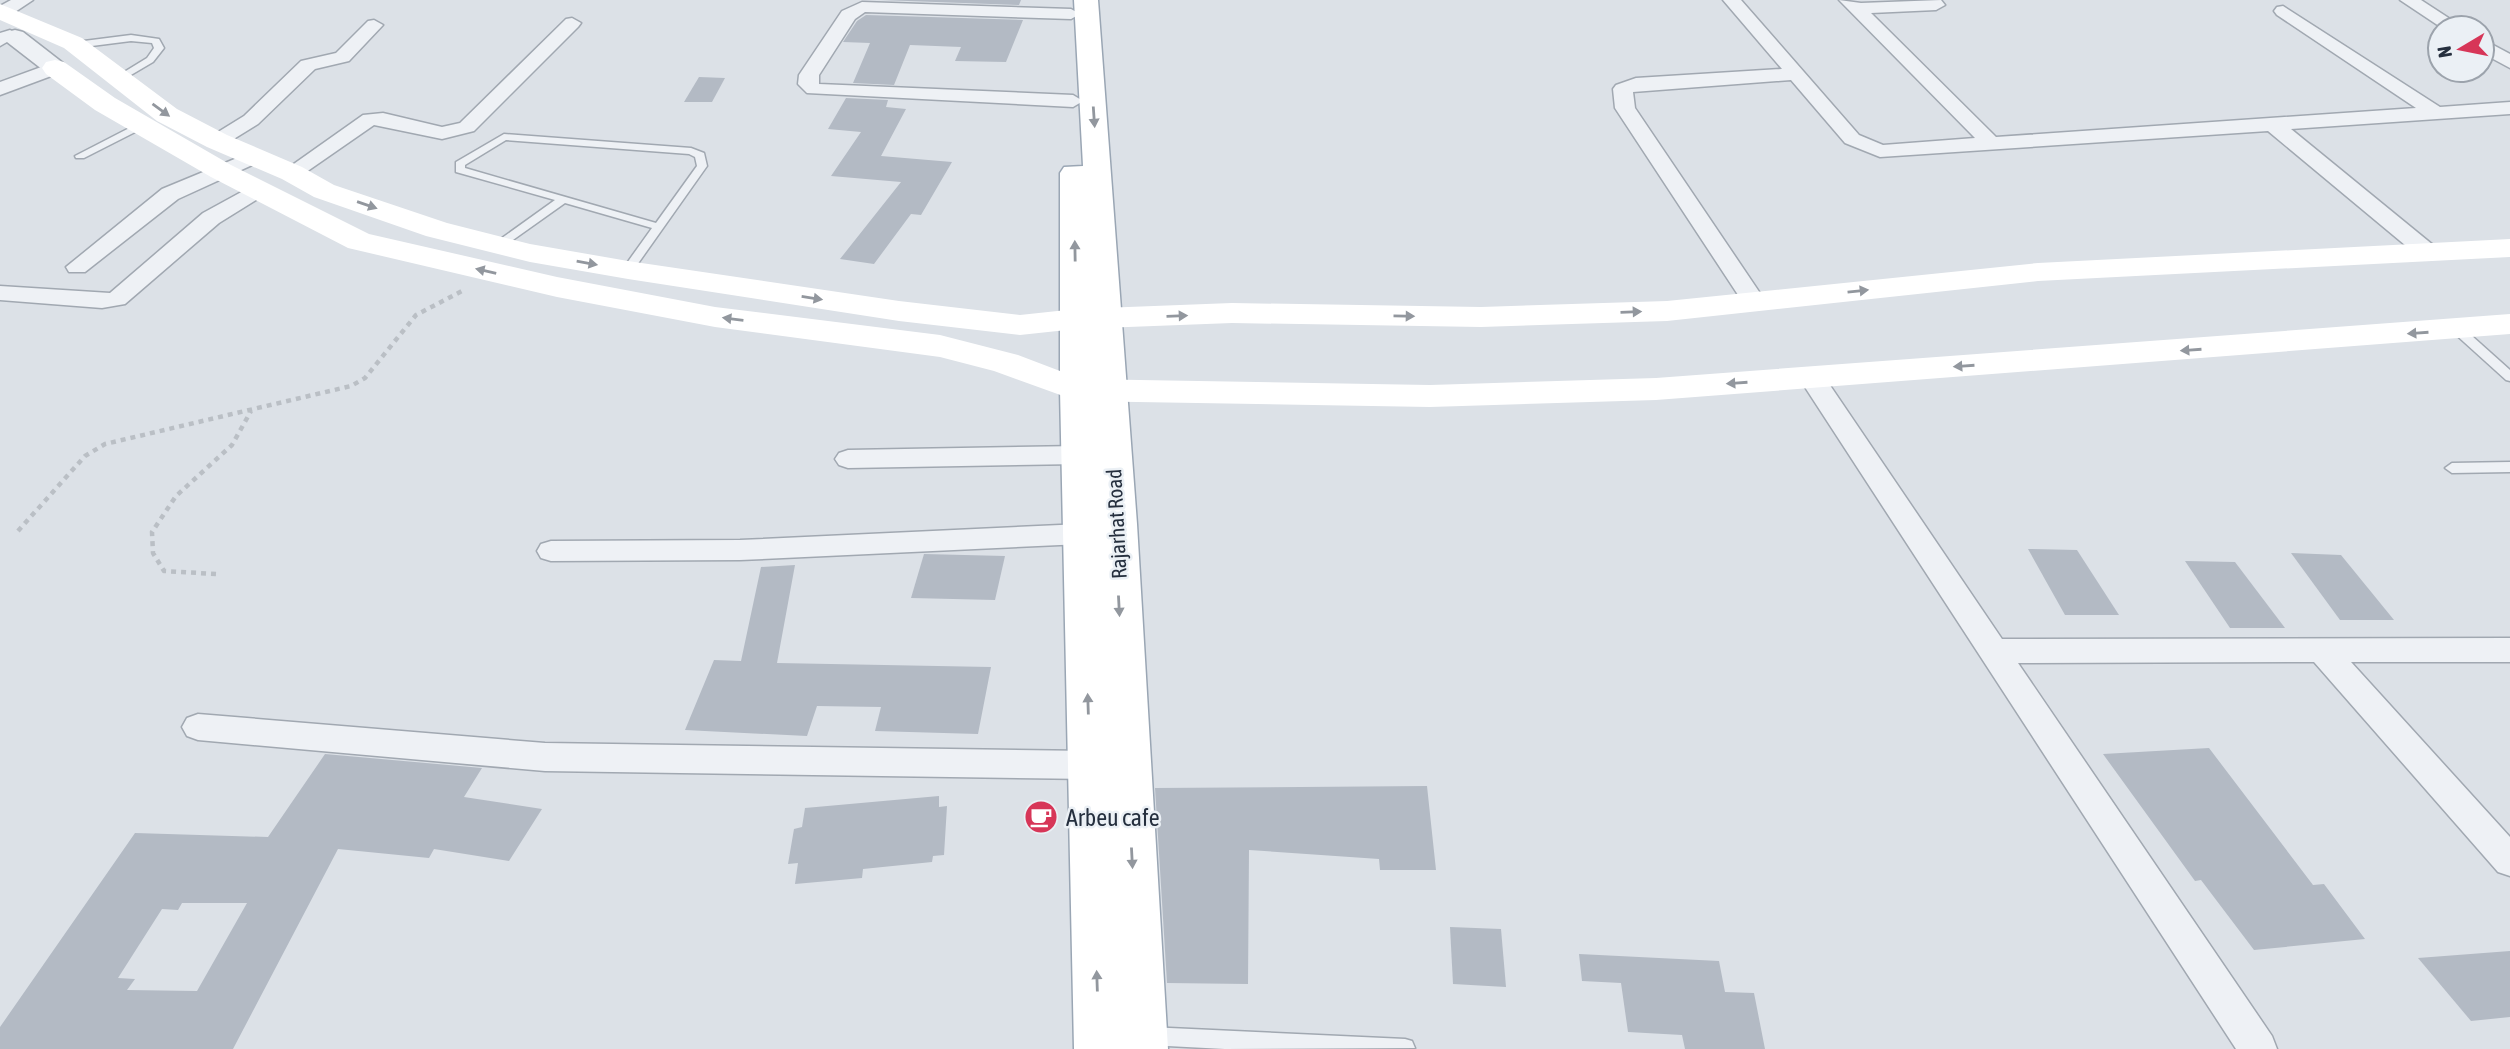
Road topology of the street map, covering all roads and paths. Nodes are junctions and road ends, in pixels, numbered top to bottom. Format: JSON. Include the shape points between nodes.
{"nodes":[{"id":1,"x":1732,"y":0,"type":"edge"},
{"id":2,"x":1932,"y":0,"type":"edge"},
{"id":3,"x":2409,"y":0,"type":"edge"},
{"id":4,"x":1852,"y":4,"type":"edge"},
{"id":5,"x":1076,"y":5,"type":"edge"},
{"id":6,"x":2283,"y":11,"type":"dead end"},
{"id":7,"x":2432,"y":14,"type":"edge"},
{"id":8,"x":572,"y":23,"type":"dead end"},
{"id":9,"x":7,"y":24,"type":"edge"},
{"id":10,"x":374,"y":25,"type":"dead end"},
{"id":11,"x":61,"y":53,"type":"junction"},
{"id":12,"x":1796,"y":74,"type":"junction"},
{"id":13,"x":119,"y":79,"type":"junction"},
{"id":14,"x":0,"y":89,"type":"edge"},
{"id":15,"x":1073,"y":101,"type":"junction"},
{"id":16,"x":2510,"y":108,"type":"edge"},
{"id":17,"x":2437,"y":114,"type":"junction"},
{"id":18,"x":141,"y":125,"type":"junction"},
{"id":19,"x":2274,"y":125,"type":"junction"},
{"id":20,"x":1992,"y":144,"type":"junction"},
{"id":21,"x":80,"y":156,"type":"dead end"},
{"id":22,"x":219,"y":156,"type":"junction"},
{"id":23,"x":292,"y":173,"type":"junction"},
{"id":24,"x":256,"y":190,"type":"junction"},
{"id":25,"x":564,"y":200,"type":"junction"},
{"id":26,"x":659,"y":227,"type":"junction"},
{"id":27,"x":2510,"y":247,"type":"edge"},
{"id":28,"x":2425,"y":250,"type":"junction"},
{"id":29,"x":500,"y":260,"type":"junction"},
{"id":30,"x":77,"y":267,"type":"dead end"},
{"id":31,"x":628,"y":270,"type":"junction"},
{"id":32,"x":0,"y":293,"type":"edge"},
{"id":33,"x":1754,"y":302,"type":"junction"},
{"id":34,"x":1092,"y":319,"type":"junction"},
{"id":35,"x":2510,"y":324,"type":"edge"},
{"id":36,"x":2458,"y":330,"type":"junction"},
{"id":37,"x":2510,"y":377,"type":"edge"},
{"id":38,"x":1812,"y":378,"type":"junction"},
{"id":39,"x":1094,"y":391,"type":"junction"},
{"id":40,"x":252,"y":410,"type":"junction"},
{"id":41,"x":1079,"y":456,"type":"junction"},
{"id":42,"x":848,"y":458,"type":"dead end"},
{"id":43,"x":2510,"y":467,"type":"edge"},
{"id":44,"x":2452,"y":468,"type":"dead end"},
{"id":45,"x":18,"y":531,"type":"dead end"},
{"id":46,"x":1082,"y":534,"type":"junction"},
{"id":47,"x":551,"y":551,"type":"dead end"},
{"id":48,"x":216,"y":574,"type":"dead end"},
{"id":49,"x":2321,"y":650,"type":"junction"},
{"id":50,"x":2510,"y":650,"type":"edge"},
{"id":51,"x":1992,"y":651,"type":"junction"},
{"id":52,"x":198,"y":727,"type":"dead end"},
{"id":53,"x":1090,"y":765,"type":"junction"},
{"id":54,"x":2510,"y":861,"type":"edge"},
{"id":55,"x":1141,"y":1042,"type":"edge"},
{"id":56,"x":1405,"y":1048,"type":"edge"},
{"id":57,"x":1100,"y":1049,"type":"edge"},
{"id":58,"x":2258,"y":1049,"type":"edge"}],
"edges":[{"from":1,"to":12,"type":"street"},
{"from":2,"to":4,"type":"street","via":[[1936,5]]},
{"from":3,"to":7,"type":"street"},
{"from":4,"to":20,"type":"street"},
{"from":5,"to":15,"type":"main road","name":"Rajarhat Road"},
{"from":5,"to":15,"type":"street","via":[[862,7],[848,15],[809,75],[808,84],[814,89]]},
{"from":5,"to":34,"type":"main road","name":"Rajarhat Road","one_way":true},
{"from":6,"to":17,"type":"street"},
{"from":8,"to":23,"type":"street","via":[[456,133],[443,135],[370,119]]},
{"from":9,"to":11,"type":"main road"},
{"from":10,"to":22,"type":"street","via":[[342,57],[308,65]]},
{"from":11,"to":13,"type":"main road"},
{"from":11,"to":13,"type":"lane","via":[[131,38],[156,41],[159,48],[150,60]]},
{"from":11,"to":14,"type":"street"},
{"from":11,"to":18,"type":"main road","via":[[106,104]]},
{"from":12,"to":20,"type":"street","via":[[1852,139],[1869,148],[1891,152]]},
{"from":12,"to":33,"type":"street","via":[[1636,84],[1623,89],[1625,108]]},
{"from":13,"to":22,"type":"main road","one_way":true},
{"from":34,"to":15,"type":"main road","name":"Rajarhat Road","one_way":true},
{"from":16,"to":17,"type":"street"},
{"from":17,"to":19,"type":"street"},
{"from":18,"to":21,"type":"lane"},
{"from":18,"to":22,"type":"main road"},
{"from":19,"to":20,"type":"street"},
{"from":19,"to":28,"type":"street"},
{"from":22,"to":23,"type":"main road","via":[[254,157]]},
{"from":22,"to":24,"type":"main road"},
{"from":22,"to":30,"type":"street"},
{"from":23,"to":29,"type":"main road","one_way":true,"via":[[324,191],[437,230]]},
{"from":29,"to":24,"type":"main road","one_way":true,"via":[[359,240]]},
{"from":24,"to":32,"type":"street","via":[[211,218],[117,299]]},
{"from":25,"to":26,"type":"lane"},
{"from":25,"to":26,"type":"lane","via":[[464,172],[460,164],[504,136],[700,155],[702,166]]},
{"from":25,"to":29,"type":"lane"},
{"from":26,"to":31,"type":"lane"},
{"from":27,"to":28,"type":"main road"},
{"from":33,"to":28,"type":"main road","one_way":true,"via":[[2038,272]]},
{"from":29,"to":31,"type":"main road","one_way":true},
{"from":39,"to":29,"type":"main road","one_way":true,"via":[[971,342],[715,317]]},
{"from":29,"to":40,"type":"path","via":[[416,315],[365,378],[351,386]]},
{"from":31,"to":34,"type":"main road","one_way":true,"via":[[1020,325]]},
{"from":34,"to":33,"type":"main road","one_way":true,"via":[[1232,313],[1480,317],[1667,311]]},
{"from":34,"to":39,"type":"main road","name":"Rajarhat Road"},
{"from":35,"to":36,"type":"main road"},
{"from":36,"to":37,"type":"lane"},
{"from":36,"to":38,"type":"main road","one_way":true},
{"from":38,"to":39,"type":"main road","one_way":true,"via":[[1430,396]]},
{"from":38,"to":51,"type":"street"},
{"from":39,"to":41,"type":"main road","name":"Rajarhat Road"},
{"from":39,"to":55,"type":"main road","name":"Rajarhat Road","one_way":true},
{"from":40,"to":45,"type":"path","via":[[105,444],[85,456]]},
{"from":40,"to":48,"type":"path","via":[[232,445],[176,496],[152,532],[153,553],[164,571]]},
{"from":41,"to":42,"type":"street"},
{"from":41,"to":46,"type":"main road","name":"Rajarhat Road"},
{"from":43,"to":44,"type":"lane"},
{"from":46,"to":47,"type":"street","via":[[740,550]]},
{"from":53,"to":46,"type":"main road","name":"Rajarhat Road","one_way":true},
{"from":49,"to":50,"type":"street"},
{"from":49,"to":51,"type":"street"},
{"from":49,"to":54,"type":"street"},
{"from":51,"to":58,"type":"street"},
{"from":52,"to":53,"type":"street","via":[[545,757]]},
{"from":57,"to":53,"type":"main road","name":"Rajarhat Road","one_way":true},
{"from":55,"to":56,"type":"lane"}]}
